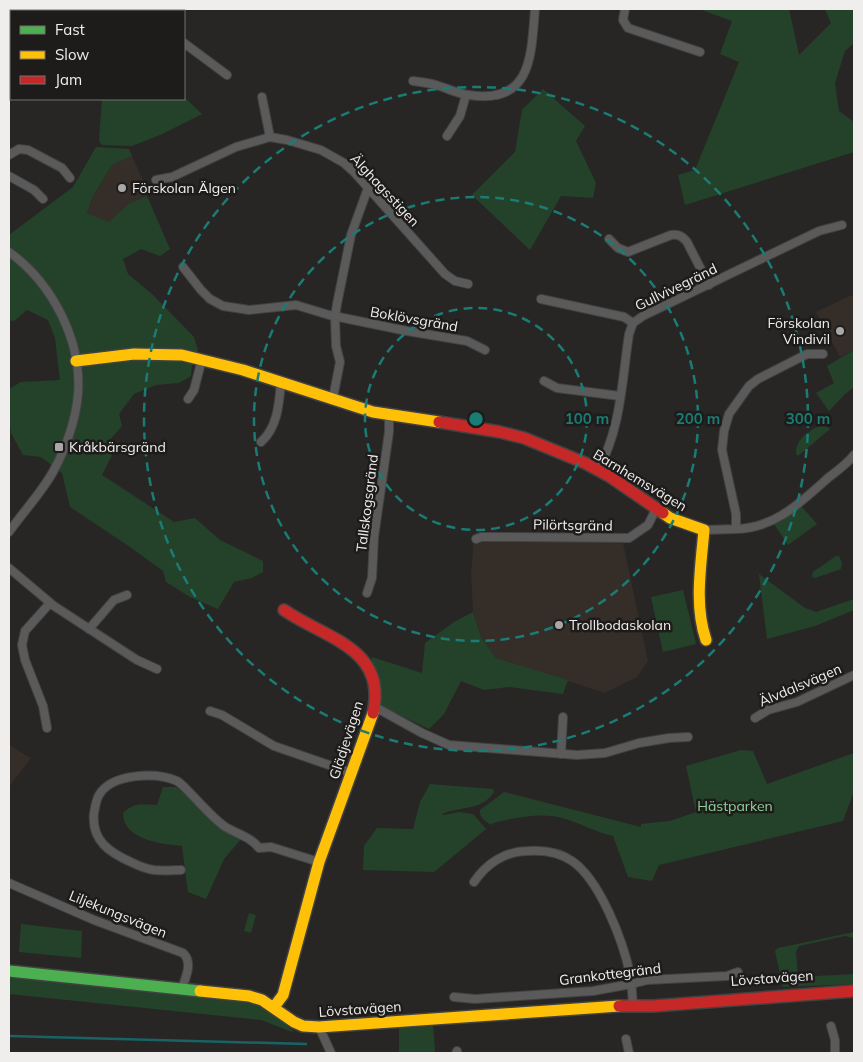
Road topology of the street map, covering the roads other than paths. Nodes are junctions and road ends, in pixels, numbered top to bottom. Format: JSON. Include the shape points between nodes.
{"nodes":[{"id":1,"x":535,"y":9,"type":"edge"},
{"id":2,"x":625,"y":9,"type":"edge"},
{"id":3,"x":185,"y":43,"type":"edge"},
{"id":4,"x":700,"y":52,"type":"dead end"},
{"id":5,"x":227,"y":75,"type":"dead end"},
{"id":6,"x":413,"y":81,"type":"dead end"},
{"id":7,"x":466,"y":95,"type":"junction"},
{"id":8,"x":262,"y":97,"type":"dead end"},
{"id":9,"x":447,"y":136,"type":"dead end"},
{"id":10,"x":270,"y":137,"type":"junction"},
{"id":11,"x":9,"y":155,"type":"edge"},
{"id":12,"x":9,"y":176,"type":"edge"},
{"id":13,"x":70,"y":178,"type":"dead end"},
{"id":14,"x":156,"y":180,"type":"dead end"},
{"id":15,"x":368,"y":188,"type":"junction"},
{"id":16,"x":43,"y":199,"type":"dead end"},
{"id":17,"x":842,"y":226,"type":"dead end"},
{"id":18,"x":609,"y":239,"type":"dead end"},
{"id":19,"x":9,"y":252,"type":"edge"},
{"id":20,"x":183,"y":267,"type":"dead end"},
{"id":21,"x":468,"y":284,"type":"dead end"},
{"id":22,"x":708,"y":285,"type":"junction"},
{"id":23,"x":541,"y":299,"type":"dead end"},
{"id":24,"x":335,"y":317,"type":"junction"},
{"id":25,"x":633,"y":323,"type":"junction"},
{"id":26,"x":485,"y":350,"type":"dead end"},
{"id":27,"x":823,"y":354,"type":"dead end"},
{"id":28,"x":202,"y":359,"type":"junction"},
{"id":29,"x":76,"y":362,"type":"junction"},
{"id":30,"x":544,"y":381,"type":"dead end"},
{"id":31,"x":281,"y":382,"type":"junction"},
{"id":32,"x":620,"y":396,"type":"junction"},
{"id":33,"x":333,"y":398,"type":"junction"},
{"id":34,"x":188,"y":399,"type":"dead end"},
{"id":35,"x":389,"y":415,"type":"junction"},
{"id":36,"x":261,"y":442,"type":"dead end"},
{"id":37,"x":854,"y":455,"type":"edge"},
{"id":38,"x":598,"y":470,"type":"junction"},
{"id":39,"x":656,"y":509,"type":"junction"},
{"id":40,"x":736,"y":529,"type":"junction"},
{"id":41,"x":704,"y":530,"type":"junction"},
{"id":42,"x":9,"y":532,"type":"edge"},
{"id":43,"x":476,"y":539,"type":"dead end"},
{"id":44,"x":9,"y":568,"type":"edge"},
{"id":45,"x":367,"y":593,"type":"dead end"},
{"id":46,"x":127,"y":595,"type":"dead end"},
{"id":47,"x":50,"y":602,"type":"junction"},
{"id":48,"x":284,"y":610,"type":"dead end"},
{"id":49,"x":89,"y":629,"type":"junction"},
{"id":50,"x":706,"y":640,"type":"dead end"},
{"id":51,"x":157,"y":669,"type":"dead end"},
{"id":52,"x":854,"y":675,"type":"edge"},
{"id":53,"x":375,"y":707,"type":"junction"},
{"id":54,"x":210,"y":711,"type":"dead end"},
{"id":55,"x":563,"y":717,"type":"dead end"},
{"id":56,"x":755,"y":718,"type":"dead end"},
{"id":57,"x":47,"y":728,"type":"dead end"},
{"id":58,"x":688,"y":737,"type":"dead end"},
{"id":59,"x":561,"y":754,"type":"junction"},
{"id":60,"x":352,"y":772,"type":"junction"},
{"id":61,"x":320,"y":862,"type":"junction"},
{"id":62,"x":181,"y":870,"type":"dead end"},
{"id":63,"x":474,"y":882,"type":"dead end"},
{"id":64,"x":9,"y":883,"type":"edge"},
{"id":65,"x":9,"y":971,"type":"edge"},
{"id":66,"x":738,"y":972,"type":"dead end"},
{"id":67,"x":631,"y":984,"type":"junction"},
{"id":68,"x":854,"y":987,"type":"edge"},
{"id":69,"x":182,"y":988,"type":"junction"},
{"id":70,"x":854,"y":992,"type":"edge"},
{"id":71,"x":454,"y":997,"type":"dead end"},
{"id":72,"x":633,"y":1005,"type":"junction"},
{"id":73,"x":274,"y":1007,"type":"junction"},
{"id":74,"x":831,"y":1026,"type":"dead end"},
{"id":75,"x":319,"y":1027,"type":"junction"},
{"id":76,"x":626,"y":1039,"type":"dead end"},
{"id":77,"x":331,"y":1053,"type":"edge"},
{"id":78,"x":629,"y":1053,"type":"edge"},
{"id":79,"x":835,"y":1053,"type":"edge"}],
"edges":[{"from":1,"to":7,"type":"street","via":[[530,55],[518,85],[506,94]]},
{"from":2,"to":4,"type":"street","via":[[624,20],[628,28]]},
{"from":3,"to":5,"type":"street"},
{"from":6,"to":7,"type":"street"},
{"from":7,"to":9,"type":"street","via":[[460,116]]},
{"from":8,"to":10,"type":"street"},
{"from":10,"to":14,"type":"street","name":"Älghagsstigen","via":[[236,147],[172,177]]},
{"from":10,"to":15,"type":"street","name":"Älghagsstigen","via":[[334,156]]},
{"from":11,"to":13,"type":"street","via":[[19,149],[28,150],[62,168]]},
{"from":12,"to":16,"type":"street"},
{"from":15,"to":21,"type":"street","name":"Älghagsstigen","via":[[445,274]]},
{"from":15,"to":24,"type":"street","via":[[351,235]]},
{"from":17,"to":22,"type":"street","name":"Gullvivegränd","via":[[819,231]]},
{"from":18,"to":22,"type":"street","via":[[628,252],[671,235],[683,236]]},
{"from":19,"to":29,"type":"street","via":[[35,274],[57,306]]},
{"from":20,"to":24,"type":"street","name":"Boklövsgränd","via":[[210,299],[223,306],[249,310],[296,305]]},
{"from":22,"to":25,"type":"street","name":"Gullvivegränd"},
{"from":23,"to":25,"type":"street","via":[[624,317]]},
{"from":24,"to":26,"type":"street","name":"Boklövsgränd","via":[[467,341]]},
{"from":24,"to":33,"type":"street","via":[[340,362]]},
{"from":25,"to":32,"type":"street","name":"Gullvivegränd"},
{"from":27,"to":40,"type":"street","via":[[807,354],[758,378],[744,391],[729,414],[722,450],[736,514]]},
{"from":28,"to":29,"type":"street","name":"Barnhemsvägen","via":[[152,353]]},
{"from":28,"to":31,"type":"street","name":"Barnhemsvägen"},
{"from":28,"to":34,"type":"street","via":[[194,390]]},
{"from":29,"to":42,"type":"street","via":[[78,393],[75,410],[54,471]]},
{"from":30,"to":32,"type":"street","via":[[557,388]]},
{"from":31,"to":33,"type":"street","name":"Barnhemsvägen"},
{"from":31,"to":36,"type":"street","via":[[274,423]]},
{"from":32,"to":38,"type":"street","name":"Gullvivegränd","via":[[613,433]]},
{"from":33,"to":35,"type":"street","name":"Barnhemsvägen"},
{"from":35,"to":38,"type":"street","name":"Barnhemsvägen","via":[[532,441]]},
{"from":35,"to":45,"type":"street","name":"Tallskogsgränd","via":[[372,578]]},
{"from":37,"to":40,"type":"street","via":[[783,516],[772,522]]},
{"from":38,"to":39,"type":"street","name":"Barnhemsvägen"},
{"from":39,"to":41,"type":"street","name":"Barnhemsvägen","via":[[670,518]]},
{"from":39,"to":43,"type":"street","name":"Pilörtsgränd","via":[[648,525],[629,538]]},
{"from":40,"to":41,"type":"street"},
{"from":41,"to":50,"type":"street","via":[[699,598],[701,626]]},
{"from":44,"to":47,"type":"street"},
{"from":46,"to":49,"type":"street","via":[[114,600]]},
{"from":47,"to":49,"type":"street"},
{"from":47,"to":57,"type":"street","via":[[22,639]]},
{"from":48,"to":53,"type":"street","name":"Glädjevägen","via":[[348,646],[360,657],[373,679]]},
{"from":49,"to":51,"type":"street"},
{"from":52,"to":56,"type":"street","name":"Älvdalsvägen"},
{"from":53,"to":59,"type":"street","via":[[449,745]]},
{"from":53,"to":60,"type":"street","name":"Glädjevägen"},
{"from":54,"to":60,"type":"street","via":[[222,714],[274,746]]},
{"from":55,"to":59,"type":"street"},
{"from":58,"to":59,"type":"street","via":[[654,740],[605,752]]},
{"from":60,"to":61,"type":"street","name":"Glädjevägen"},
{"from":61,"to":62,"type":"street","via":[[271,847],[259,848],[253,840],[225,826],[178,782],[164,777],[126,777],[105,788],[95,808],[94,821],[100,842],[120,858],[142,867]]},
{"from":61,"to":73,"type":"street","name":"Glädjevägen","via":[[283,995]]},
{"from":63,"to":67,"type":"street","via":[[487,867],[512,853],[546,851],[573,862],[589,878],[604,901],[626,960]]},
{"from":64,"to":69,"type":"street","name":"Liljekungsvägen","via":[[94,920],[183,953],[189,963]]},
{"from":65,"to":69,"type":"street","name":"Lövstavägen"},
{"from":66,"to":67,"type":"street","name":"Grankottegränd","via":[[727,976],[647,980]]},
{"from":67,"to":71,"type":"street","name":"Grankottegränd","via":[[584,992],[475,999]]},
{"from":67,"to":72,"type":"street"},
{"from":68,"to":72,"type":"street","name":"Lövstavägen"},
{"from":69,"to":73,"type":"street","name":"Lövstavägen","via":[[249,996]]},
{"from":70,"to":72,"type":"street","name":"Lövstavägen"},
{"from":72,"to":75,"type":"street","name":"Lövstavägen"},
{"from":73,"to":75,"type":"street","name":"Lövstavägen","via":[[303,1026]]},
{"from":74,"to":79,"type":"street"},
{"from":75,"to":77,"type":"street"},
{"from":76,"to":78,"type":"street"}]}
